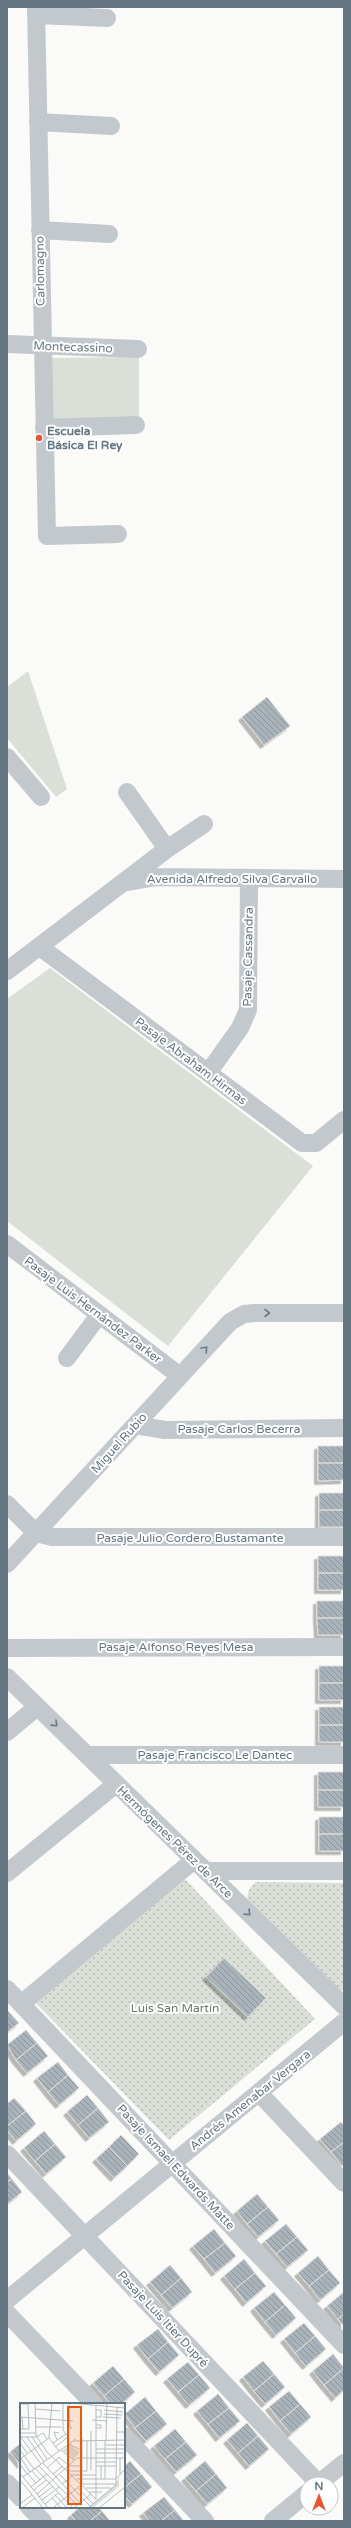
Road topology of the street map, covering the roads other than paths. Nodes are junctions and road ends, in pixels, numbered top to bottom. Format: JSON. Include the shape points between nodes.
{"nodes":[{"id":1,"x":36,"y":11,"type":"edge"},
{"id":2,"x":106,"y":18,"type":"dead end"},
{"id":3,"x":38,"y":122,"type":"junction"},
{"id":4,"x":111,"y":126,"type":"dead end"},
{"id":5,"x":40,"y":230,"type":"junction"},
{"id":6,"x":109,"y":234,"type":"dead end"},
{"id":7,"x":7,"y":344,"type":"edge"},
{"id":8,"x":42,"y":346,"type":"junction"},
{"id":9,"x":138,"y":349,"type":"dead end"},
{"id":10,"x":136,"y":425,"type":"dead end"},
{"id":11,"x":44,"y":428,"type":"junction"},
{"id":12,"x":118,"y":534,"type":"dead end"},
{"id":13,"x":10,"y":767,"type":"edge"},
{"id":14,"x":127,"y":792,"type":"dead end"},
{"id":15,"x":41,"y":797,"type":"dead end"},
{"id":16,"x":204,"y":824,"type":"dead end"},
{"id":17,"x":167,"y":850,"type":"junction"},
{"id":18,"x":249,"y":878,"type":"junction"},
{"id":19,"x":344,"y":879,"type":"edge"},
{"id":20,"x":122,"y":885,"type":"junction"},
{"id":21,"x":40,"y":947,"type":"junction"},
{"id":22,"x":7,"y":971,"type":"edge"},
{"id":23,"x":208,"y":1073,"type":"junction"},
{"id":24,"x":344,"y":1120,"type":"edge"},
{"id":25,"x":10,"y":1254,"type":"edge"},
{"id":26,"x":344,"y":1313,"type":"edge"},
{"id":27,"x":99,"y":1315,"type":"junction"},
{"id":28,"x":67,"y":1358,"type":"dead end"},
{"id":29,"x":180,"y":1376,"type":"junction"},
{"id":30,"x":135,"y":1425,"type":"junction"},
{"id":31,"x":344,"y":1428,"type":"edge"},
{"id":32,"x":7,"y":1504,"type":"edge"},
{"id":33,"x":36,"y":1533,"type":"junction"},
{"id":34,"x":344,"y":1537,"type":"edge"},
{"id":35,"x":7,"y":1564,"type":"edge"},
{"id":36,"x":344,"y":1647,"type":"edge"},
{"id":37,"x":7,"y":1648,"type":"edge"},
{"id":38,"x":7,"y":1677,"type":"edge"},
{"id":39,"x":37,"y":1707,"type":"junction"},
{"id":40,"x":7,"y":1732,"type":"edge"},
{"id":41,"x":87,"y":1755,"type":"junction"},
{"id":42,"x":344,"y":1755,"type":"edge"},
{"id":43,"x":116,"y":1784,"type":"junction"},
{"id":44,"x":200,"y":1866,"type":"junction"},
{"id":45,"x":344,"y":1871,"type":"edge"},
{"id":46,"x":7,"y":1873,"type":"edge"},
{"id":47,"x":7,"y":1989,"type":"edge"},
{"id":48,"x":21,"y":2004,"type":"junction"},
{"id":49,"x":344,"y":2006,"type":"edge"},
{"id":50,"x":344,"y":2022,"type":"edge"},
{"id":51,"x":259,"y":2093,"type":"junction"},
{"id":52,"x":7,"y":2154,"type":"edge"},
{"id":53,"x":172,"y":2163,"type":"junction"},
{"id":54,"x":344,"y":2183,"type":"edge"},
{"id":55,"x":84,"y":2236,"type":"junction"},
{"id":56,"x":7,"y":2300,"type":"edge"},
{"id":57,"x":7,"y":2313,"type":"edge"},
{"id":58,"x":344,"y":2345,"type":"edge"},
{"id":59,"x":93,"y":2403,"type":"edge"},
{"id":60,"x":125,"y":2437,"type":"edge"},
{"id":61,"x":344,"y":2462,"type":"edge"},
{"id":62,"x":310,"y":2476,"type":"edge"},
{"id":63,"x":327,"y":2476,"type":"edge"},
{"id":64,"x":7,"y":2483,"type":"edge"},
{"id":65,"x":20,"y":2497,"type":"edge"},
{"id":66,"x":299,"y":2500,"type":"edge"},
{"id":67,"x":30,"y":2508,"type":"edge"},
{"id":68,"x":43,"y":2521,"type":"edge"},
{"id":69,"x":205,"y":2521,"type":"edge"},
{"id":70,"x":273,"y":2521,"type":"edge"}],
"edges":[{"from":1,"to":2,"type":"street"},
{"from":1,"to":3,"type":"street","name":"Carlomagno"},
{"from":3,"to":4,"type":"street"},
{"from":3,"to":5,"type":"street","name":"Carlomagno"},
{"from":5,"to":6,"type":"street"},
{"from":5,"to":8,"type":"street","name":"Carlomagno"},
{"from":7,"to":8,"type":"street","name":"Montecassino"},
{"from":8,"to":9,"type":"street","name":"Montecassino"},
{"from":8,"to":11,"type":"street","name":"Carlomagno"},
{"from":10,"to":11,"type":"street"},
{"from":11,"to":12,"type":"street","name":"Carlomagno","via":[[47,536]]},
{"from":13,"to":15,"type":"street"},
{"from":14,"to":17,"type":"street"},
{"from":16,"to":17,"type":"street","name":"Avenida Alfredo Silva Carvallo"},
{"from":17,"to":20,"type":"street","name":"Avenida Alfredo Silva Carvallo"},
{"from":18,"to":19,"type":"street","name":"Avenida Alfredo Silva Carvallo"},
{"from":18,"to":20,"type":"street","name":"Avenida Alfredo Silva Carvallo","via":[[156,877]]},
{"from":18,"to":23,"type":"street","name":"Pasaje Cassandra","via":[[248,1010],[240,1028]]},
{"from":20,"to":21,"type":"street","name":"Avenida Alfredo Silva Carvallo"},
{"from":21,"to":22,"type":"street","name":"Avenida Alfredo Silva Carvallo"},
{"from":21,"to":23,"type":"street","name":"Pasaje Abraham Hirmas"},
{"from":23,"to":24,"type":"street","name":"Pasaje Abraham Hirmas","via":[[302,1143],[316,1143]]},
{"from":25,"to":27,"type":"street","name":"Pasaje Luis Hernández Parker"},
{"from":29,"to":26,"type":"street","name":"Miguel Rubio","one_way":true,"via":[[230,1322],[244,1314]]},
{"from":27,"to":28,"type":"street"},
{"from":27,"to":29,"type":"street","name":"Pasaje Luis Hernández Parker"},
{"from":29,"to":30,"type":"street","name":"Miguel Rubio"},
{"from":30,"to":31,"type":"street","name":"Pasaje Carlos Becerra","via":[[165,1430]]},
{"from":30,"to":33,"type":"street","name":"Miguel Rubio"},
{"from":32,"to":33,"type":"street"},
{"from":33,"to":34,"type":"street","name":"Pasaje Julio Cordero Bustamante","via":[[67,1538]]},
{"from":33,"to":35,"type":"street","name":"Miguel Rubio"},
{"from":36,"to":37,"type":"street","name":"Pasaje Alfonso Reyes Mesa"},
{"from":38,"to":39,"type":"street","name":"Hermógenes Pérez de Arce"},
{"from":39,"to":40,"type":"street"},
{"from":39,"to":41,"type":"street","name":"Hermógenes Pérez de Arce","one_way":true},
{"from":41,"to":42,"type":"street","name":"Pasaje Francisco Le Dantec"},
{"from":41,"to":43,"type":"street","name":"Hermógenes Pérez de Arce"},
{"from":43,"to":44,"type":"street","name":"Hermógenes Pérez de Arce"},
{"from":43,"to":46,"type":"street"},
{"from":44,"to":45,"type":"street"},
{"from":44,"to":48,"type":"street"},
{"from":44,"to":49,"type":"street","name":"Hermógenes Pérez de Arce","one_way":true},
{"from":47,"to":48,"type":"street","name":"Pasaje Ismael Edwards Matte"},
{"from":48,"to":53,"type":"street","name":"Pasaje Ismael Edwards Matte"},
{"from":50,"to":51,"type":"street","name":"Andrés Amenabar Vergara"},
{"from":51,"to":53,"type":"street","name":"Andrés Amenabar Vergara"},
{"from":51,"to":54,"type":"street"},
{"from":52,"to":55,"type":"street","name":"Pasaje Luis Itier Dupré"},
{"from":53,"to":55,"type":"street","name":"Andrés Amenabar Vergara"},
{"from":53,"to":58,"type":"street","name":"Pasaje Ismael Edwards Matte"},
{"from":55,"to":56,"type":"street","name":"Andrés Amenabar Vergara"},
{"from":55,"to":62,"type":"street","name":"Pasaje Luis Itier Dupré"},
{"from":57,"to":59,"type":"street"},
{"from":60,"to":69,"type":"street"},
{"from":61,"to":63,"type":"street"},
{"from":64,"to":65,"type":"street"},
{"from":66,"to":70,"type":"street"},
{"from":67,"to":68,"type":"street"}]}
